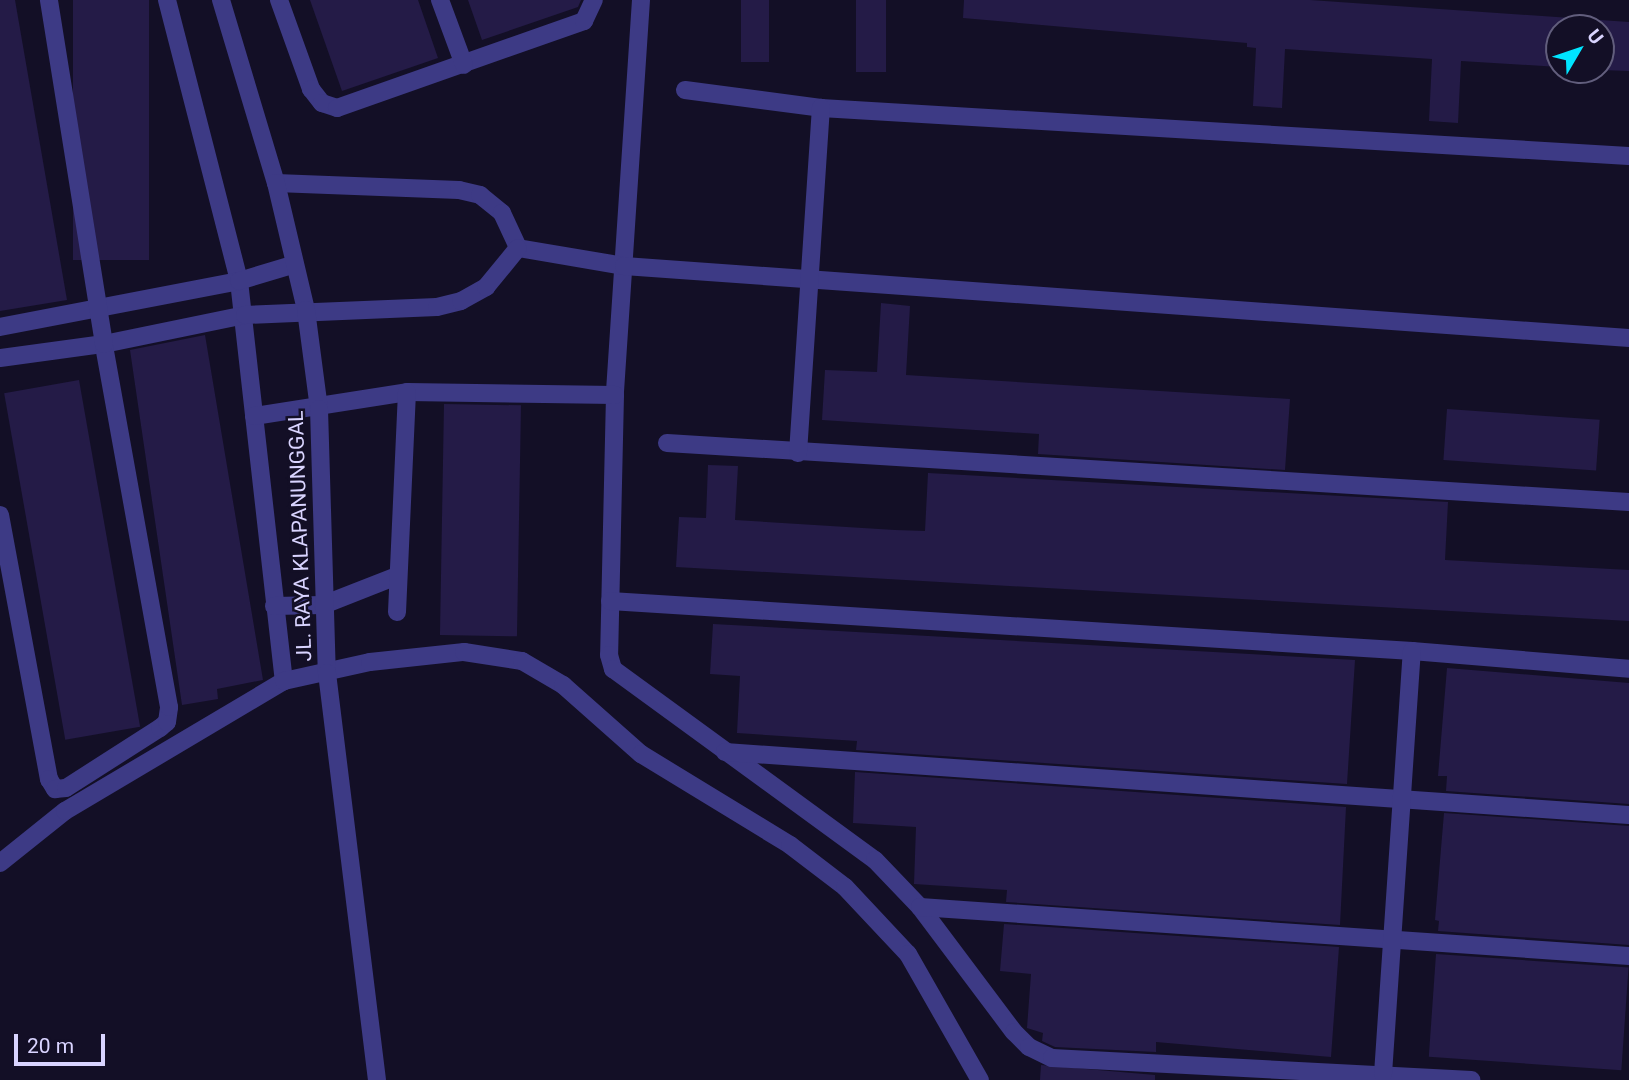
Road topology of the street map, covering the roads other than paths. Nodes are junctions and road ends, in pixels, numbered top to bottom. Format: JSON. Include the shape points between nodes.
{"nodes":[{"id":1,"x":49,"y":0,"type":"edge"},
{"id":2,"x":167,"y":0,"type":"edge"},
{"id":3,"x":221,"y":0,"type":"edge"},
{"id":4,"x":279,"y":0,"type":"edge"},
{"id":5,"x":440,"y":0,"type":"edge"},
{"id":6,"x":594,"y":0,"type":"edge"},
{"id":7,"x":641,"y":0,"type":"edge"},
{"id":8,"x":464,"y":65,"type":"junction"},
{"id":9,"x":685,"y":90,"type":"dead end"},
{"id":10,"x":821,"y":108,"type":"junction"},
{"id":11,"x":1629,"y":156,"type":"edge"},
{"id":12,"x":276,"y":183,"type":"junction"},
{"id":13,"x":518,"y":248,"type":"junction"},
{"id":14,"x":292,"y":265,"type":"junction"},
{"id":15,"x":624,"y":266,"type":"junction"},
{"id":16,"x":808,"y":279,"type":"junction"},
{"id":17,"x":239,"y":281,"type":"junction"},
{"id":18,"x":100,"y":308,"type":"junction"},
{"id":19,"x":306,"y":310,"type":"junction"},
{"id":20,"x":245,"y":315,"type":"junction"},
{"id":21,"x":0,"y":327,"type":"edge"},
{"id":22,"x":1629,"y":338,"type":"edge"},
{"id":23,"x":104,"y":344,"type":"junction"},
{"id":24,"x":0,"y":358,"type":"edge"},
{"id":25,"x":407,"y":393,"type":"junction"},
{"id":26,"x":615,"y":395,"type":"junction"},
{"id":27,"x":319,"y":409,"type":"junction"},
{"id":28,"x":254,"y":416,"type":"junction"},
{"id":29,"x":667,"y":443,"type":"dead end"},
{"id":30,"x":798,"y":453,"type":"junction"},
{"id":31,"x":1629,"y":502,"type":"edge"},
{"id":32,"x":0,"y":515,"type":"edge"},
{"id":33,"x":397,"y":576,"type":"junction"},
{"id":34,"x":610,"y":601,"type":"junction"},
{"id":35,"x":323,"y":605,"type":"junction"},
{"id":36,"x":274,"y":606,"type":"junction"},
{"id":37,"x":397,"y":612,"type":"dead end"},
{"id":38,"x":1412,"y":651,"type":"junction"},
{"id":39,"x":1629,"y":669,"type":"edge"},
{"id":40,"x":327,"y":673,"type":"junction"},
{"id":41,"x":284,"y":681,"type":"junction"},
{"id":42,"x":722,"y":751,"type":"junction"},
{"id":43,"x":1401,"y":800,"type":"junction"},
{"id":44,"x":1629,"y":815,"type":"edge"},
{"id":45,"x":0,"y":863,"type":"edge"},
{"id":46,"x":920,"y":906,"type":"junction"},
{"id":47,"x":1393,"y":938,"type":"junction"},
{"id":48,"x":1629,"y":956,"type":"edge"},
{"id":49,"x":1383,"y":1074,"type":"junction"},
{"id":50,"x":977,"y":1079,"type":"edge"},
{"id":51,"x":377,"y":1080,"type":"edge"},
{"id":52,"x":1471,"y":1080,"type":"edge"}],
"edges":[{"from":1,"to":18,"type":"street"},
{"from":2,"to":17,"type":"street"},
{"from":3,"to":12,"type":"street","name":"JL. RAYA KLAPANUNGGAL"},
{"from":4,"to":8,"type":"street","via":[[311,89],[322,103],[337,108]]},
{"from":5,"to":8,"type":"street"},
{"from":6,"to":8,"type":"street","via":[[584,21]]},
{"from":7,"to":15,"type":"street"},
{"from":9,"to":10,"type":"street"},
{"from":10,"to":11,"type":"street"},
{"from":10,"to":16,"type":"street"},
{"from":12,"to":13,"type":"street","via":[[459,190],[480,195],[502,213]]},
{"from":12,"to":14,"type":"street","name":"JL. RAYA KLAPANUNGGAL"},
{"from":13,"to":15,"type":"street"},
{"from":13,"to":19,"type":"street","via":[[486,287],[461,302],[437,307]]},
{"from":14,"to":17,"type":"street"},
{"from":14,"to":19,"type":"street","name":"JL. RAYA KLAPANUNGGAL"},
{"from":15,"to":16,"type":"street"},
{"from":15,"to":26,"type":"street"},
{"from":16,"to":22,"type":"street"},
{"from":16,"to":30,"type":"street"},
{"from":17,"to":18,"type":"street"},
{"from":17,"to":20,"type":"street"},
{"from":18,"to":21,"type":"street"},
{"from":18,"to":23,"type":"street"},
{"from":19,"to":20,"type":"street"},
{"from":19,"to":27,"type":"street","name":"JL. RAYA KLAPANUNGGAL"},
{"from":20,"to":23,"type":"street"},
{"from":20,"to":28,"type":"street"},
{"from":23,"to":24,"type":"street"},
{"from":23,"to":32,"type":"street","via":[[169,707],[167,722],[160,728],[66,788],[55,789],[49,779]]},
{"from":25,"to":26,"type":"street"},
{"from":25,"to":27,"type":"street"},
{"from":25,"to":33,"type":"street"},
{"from":26,"to":34,"type":"street"},
{"from":27,"to":28,"type":"street"},
{"from":27,"to":35,"type":"street","name":"JL. RAYA KLAPANUNGGAL"},
{"from":28,"to":36,"type":"street"},
{"from":29,"to":30,"type":"street"},
{"from":30,"to":31,"type":"street"},
{"from":33,"to":35,"type":"street"},
{"from":33,"to":37,"type":"street"},
{"from":34,"to":38,"type":"street"},
{"from":34,"to":42,"type":"street","via":[[608,655],[614,669]]},
{"from":35,"to":36,"type":"street"},
{"from":35,"to":40,"type":"street","name":"JL. RAYA KLAPANUNGGAL"},
{"from":36,"to":41,"type":"street"},
{"from":38,"to":39,"type":"street"},
{"from":38,"to":43,"type":"street"},
{"from":40,"to":41,"type":"street"},
{"from":40,"to":50,"type":"street","via":[[464,652],[522,661],[564,685],[641,754],[790,845],[845,887],[908,954]]},
{"from":40,"to":51,"type":"street","name":"JL. RAYA KLAPANUNGGAL"},
{"from":41,"to":45,"type":"street","via":[[65,811]]},
{"from":42,"to":43,"type":"street"},
{"from":42,"to":46,"type":"street","via":[[842,831]]},
{"from":43,"to":44,"type":"street"},
{"from":43,"to":47,"type":"street"},
{"from":46,"to":47,"type":"street"},
{"from":46,"to":49,"type":"street","via":[[1014,1032],[1029,1047],[1052,1058]]},
{"from":47,"to":48,"type":"street"},
{"from":47,"to":49,"type":"street"},
{"from":49,"to":52,"type":"street"}]}
